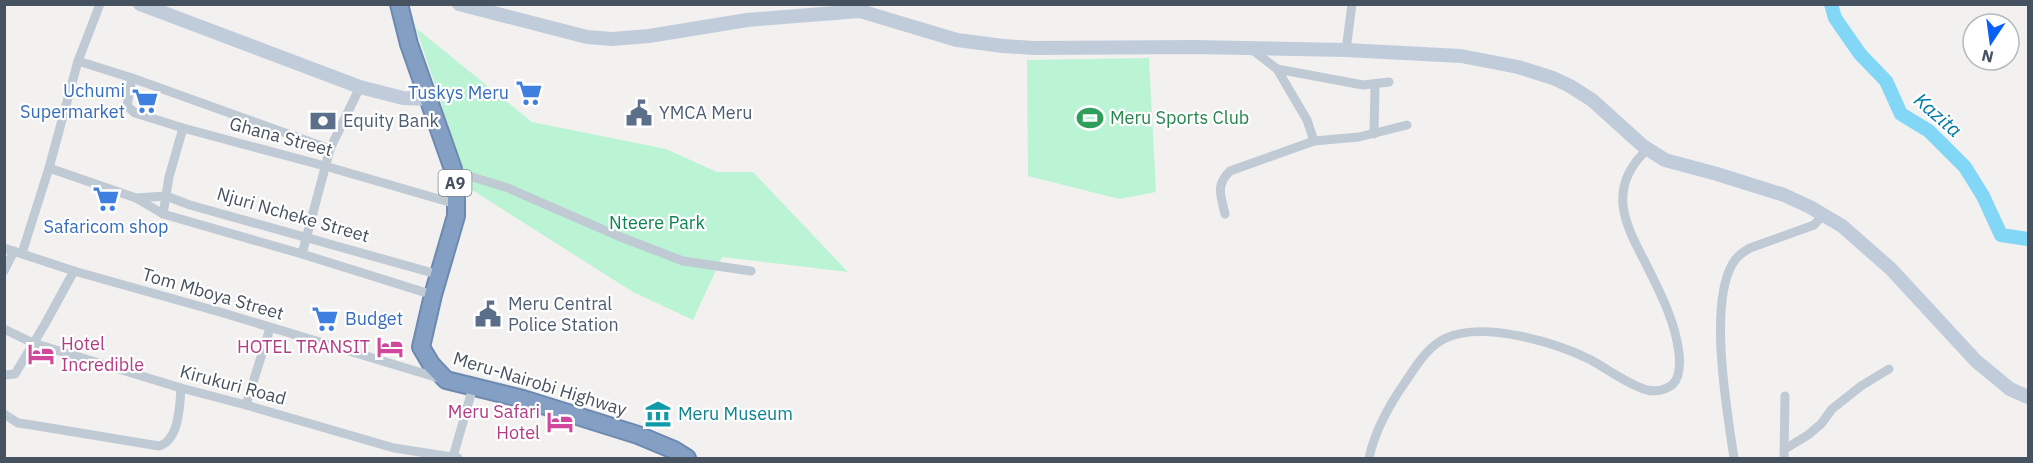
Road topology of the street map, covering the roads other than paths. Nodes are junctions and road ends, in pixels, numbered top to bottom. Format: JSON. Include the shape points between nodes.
{"nodes":[{"id":1,"x":100,"y":4,"type":"edge"},
{"id":2,"x":140,"y":4,"type":"edge"},
{"id":3,"x":459,"y":4,"type":"edge"},
{"id":4,"x":1352,"y":4,"type":"edge"},
{"id":5,"x":403,"y":6,"type":"edge"},
{"id":6,"x":1250,"y":48,"type":"junction"},
{"id":7,"x":1346,"y":50,"type":"junction"},
{"id":8,"x":78,"y":61,"type":"junction"},
{"id":9,"x":1277,"y":69,"type":"junction"},
{"id":10,"x":132,"y":78,"type":"junction"},
{"id":11,"x":1389,"y":82,"type":"dead end"},
{"id":12,"x":1375,"y":85,"type":"junction"},
{"id":13,"x":360,"y":87,"type":"junction"},
{"id":14,"x":429,"y":99,"type":"junction"},
{"id":15,"x":1407,"y":125,"type":"dead end"},
{"id":16,"x":183,"y":128,"type":"junction"},
{"id":17,"x":1374,"y":134,"type":"junction"},
{"id":18,"x":1314,"y":141,"type":"junction"},
{"id":19,"x":330,"y":149,"type":"junction"},
{"id":20,"x":1648,"y":150,"type":"junction"},
{"id":21,"x":325,"y":166,"type":"junction"},
{"id":22,"x":49,"y":168,"type":"junction"},
{"id":23,"x":453,"y":171,"type":"junction"},
{"id":24,"x":166,"y":196,"type":"junction"},
{"id":25,"x":136,"y":198,"type":"junction"},
{"id":26,"x":456,"y":204,"type":"junction"},
{"id":27,"x":164,"y":214,"type":"junction"},
{"id":28,"x":1225,"y":214,"type":"dead end"},
{"id":29,"x":1824,"y":214,"type":"junction"},
{"id":30,"x":307,"y":237,"type":"junction"},
{"id":31,"x":4,"y":248,"type":"edge"},
{"id":32,"x":18,"y":252,"type":"junction"},
{"id":33,"x":302,"y":254,"type":"junction"},
{"id":34,"x":4,"y":271,"type":"edge"},
{"id":35,"x":74,"y":271,"type":"junction"},
{"id":36,"x":751,"y":271,"type":"dead end"},
{"id":37,"x":440,"y":275,"type":"junction"},
{"id":38,"x":433,"y":295,"type":"junction"},
{"id":39,"x":270,"y":328,"type":"junction"},
{"id":40,"x":4,"y":329,"type":"edge"},
{"id":41,"x":33,"y":343,"type":"junction"},
{"id":42,"x":421,"y":347,"type":"junction"},
{"id":43,"x":1889,"y":369,"type":"dead end"},
{"id":44,"x":414,"y":370,"type":"junction"},
{"id":45,"x":4,"y":375,"type":"edge"},
{"id":46,"x":446,"y":380,"type":"junction"},
{"id":47,"x":473,"y":387,"type":"junction"},
{"id":48,"x":182,"y":388,"type":"junction"},
{"id":49,"x":1785,"y":396,"type":"dead end"},
{"id":50,"x":2028,"y":397,"type":"edge"},
{"id":51,"x":246,"y":405,"type":"junction"},
{"id":52,"x":4,"y":414,"type":"edge"},
{"id":53,"x":394,"y":448,"type":"junction"},
{"id":54,"x":1784,"y":454,"type":"edge"},
{"id":55,"x":677,"y":456,"type":"edge"},
{"id":56,"x":455,"y":458,"type":"edge"},
{"id":57,"x":396,"y":459,"type":"edge"},
{"id":58,"x":1368,"y":459,"type":"edge"},
{"id":59,"x":1734,"y":459,"type":"edge"}],
"edges":[{"from":1,"to":8,"type":"street"},
{"from":2,"to":13,"type":"street"},
{"from":3,"to":6,"type":"street","via":[[587,37],[612,39],[747,20],[860,11],[957,40],[1002,46]]},
{"from":4,"to":7,"type":"street"},
{"from":5,"to":14,"type":"highway","number":"A9","via":[[409,44]]},
{"from":6,"to":7,"type":"street"},
{"from":6,"to":9,"type":"street"},
{"from":7,"to":20,"type":"street","via":[[1461,56],[1553,78],[1592,100]]},
{"from":8,"to":10,"type":"street"},
{"from":8,"to":22,"type":"street"},
{"from":9,"to":12,"type":"street"},
{"from":9,"to":18,"type":"street"},
{"from":10,"to":16,"type":"street","name":"Ghana Street","via":[[128,108]]},
{"from":10,"to":19,"type":"street"},
{"from":11,"to":12,"type":"street"},
{"from":12,"to":17,"type":"street"},
{"from":13,"to":14,"type":"street","via":[[403,98]]},
{"from":13,"to":19,"type":"street"},
{"from":14,"to":23,"type":"highway","number":"A9"},
{"from":15,"to":17,"type":"street"},
{"from":16,"to":21,"type":"street","name":"Ghana Street"},
{"from":16,"to":24,"type":"street"},
{"from":17,"to":18,"type":"street"},
{"from":18,"to":28,"type":"street","via":[[1230,171],[1221,182]]},
{"from":19,"to":21,"type":"street"},
{"from":20,"to":29,"type":"street","via":[[1676,164],[1784,195]]},
{"from":20,"to":58,"type":"street","via":[[1632,165],[1623,203],[1634,241],[1674,328],[1680,360],[1671,386],[1647,390],[1590,360],[1546,343],[1496,333],[1462,333],[1444,339],[1419,361],[1383,417]]},
{"from":21,"to":26,"type":"street","name":"Ghana Street"},
{"from":21,"to":30,"type":"street"},
{"from":22,"to":25,"type":"street","name":"Njuri Ncheke Street"},
{"from":22,"to":32,"type":"street"},
{"from":23,"to":26,"type":"highway","number":"A9"},
{"from":23,"to":36,"type":"street","via":[[508,188],[683,261]]},
{"from":24,"to":25,"type":"street","name":"Njuri Ncheke Street"},
{"from":24,"to":27,"type":"street"},
{"from":24,"to":30,"type":"street","name":"Njuri Ncheke Street"},
{"from":25,"to":27,"type":"street","name":"Njuri Ncheke Street"},
{"from":26,"to":37,"type":"highway","number":"A9"},
{"from":27,"to":33,"type":"street","name":"Njuri Ncheke Street"},
{"from":29,"to":50,"type":"street","via":[[1878,258],[1990,374]]},
{"from":29,"to":59,"type":"street","via":[[1814,225],[1750,248],[1740,254],[1729,270],[1721,338]]},
{"from":30,"to":33,"type":"street"},
{"from":30,"to":37,"type":"street","name":"Njuri Ncheke Street"},
{"from":31,"to":32,"type":"street","name":"Tom Mboya Street"},
{"from":32,"to":34,"type":"street"},
{"from":32,"to":35,"type":"street","name":"Tom Mboya Street"},
{"from":33,"to":38,"type":"street","name":"Njuri Ncheke Street"},
{"from":35,"to":39,"type":"street","name":"Tom Mboya Street"},
{"from":35,"to":41,"type":"street"},
{"from":37,"to":38,"type":"highway","number":"A9"},
{"from":38,"to":42,"type":"highway","number":"A9"},
{"from":39,"to":44,"type":"street","name":"Tom Mboya Street"},
{"from":39,"to":51,"type":"street"},
{"from":40,"to":41,"type":"street","name":"Kirukuri Road"},
{"from":41,"to":45,"type":"street","via":[[15,374]]},
{"from":41,"to":48,"type":"street","name":"Kirukuri Road"},
{"from":42,"to":44,"type":"street"},
{"from":42,"to":46,"type":"highway","name":"Meru-Nairobi Highway"},
{"from":43,"to":54,"type":"street","via":[[1861,386]]},
{"from":44,"to":46,"type":"street","name":"Tom Mboya Street"},
{"from":46,"to":47,"type":"highway","name":"Meru-Nairobi Highway"},
{"from":47,"to":55,"type":"highway","name":"Meru-Nairobi Highway","via":[[628,431]]},
{"from":47,"to":56,"type":"street"},
{"from":48,"to":51,"type":"street","name":"Kirukuri Road"},
{"from":48,"to":52,"type":"street","via":[[174,431],[170,440],[159,446],[25,424]]},
{"from":49,"to":54,"type":"street"},
{"from":51,"to":53,"type":"street","name":"Kirukuri Road"},
{"from":53,"to":56,"type":"street","name":"Kirukuri Road"},
{"from":53,"to":57,"type":"street"}]}
